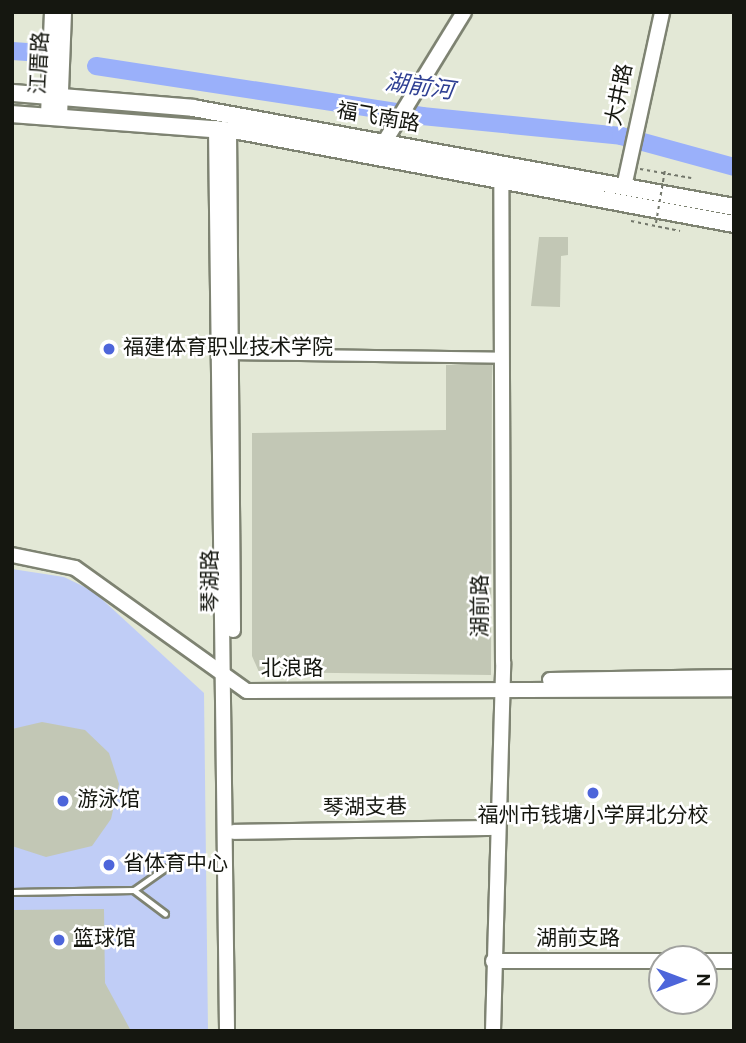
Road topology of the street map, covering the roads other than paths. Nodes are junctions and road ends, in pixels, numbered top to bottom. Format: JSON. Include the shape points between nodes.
{"nodes":[{"id":1,"x":52,"y":12,"type":"edge"},
{"id":2,"x":64,"y":12,"type":"edge"},
{"id":3,"x":464,"y":12,"type":"edge"},
{"id":4,"x":662,"y":12,"type":"edge"},
{"id":5,"x":12,"y":93,"type":"edge"},
{"id":6,"x":55,"y":96,"type":"junction"},
{"id":7,"x":12,"y":114,"type":"edge"},
{"id":8,"x":54,"y":116,"type":"junction"},
{"id":9,"x":223,"y":129,"type":"junction"},
{"id":10,"x":385,"y":141,"type":"junction"},
{"id":11,"x":500,"y":181,"type":"junction"},
{"id":12,"x":624,"y":187,"type":"junction"},
{"id":13,"x":734,"y":207,"type":"edge"},
{"id":14,"x":734,"y":224,"type":"edge"},
{"id":15,"x":230,"y":354,"type":"junction"},
{"id":16,"x":501,"y":358,"type":"junction"},
{"id":17,"x":12,"y":555,"type":"edge"},
{"id":18,"x":734,"y":677,"type":"edge"},
{"id":19,"x":229,"y":681,"type":"junction"},
{"id":20,"x":734,"y":689,"type":"edge"},
{"id":21,"x":497,"y":690,"type":"junction"},
{"id":22,"x":496,"y":828,"type":"junction"},
{"id":23,"x":234,"y":832,"type":"junction"},
{"id":24,"x":166,"y":868,"type":"dead end"},
{"id":25,"x":134,"y":890,"type":"junction"},
{"id":26,"x":12,"y":892,"type":"edge"},
{"id":27,"x":165,"y":913,"type":"dead end"},
{"id":28,"x":494,"y":961,"type":"junction"},
{"id":29,"x":648,"y":961,"type":"edge"},
{"id":30,"x":227,"y":1031,"type":"edge"},
{"id":31,"x":236,"y":1031,"type":"edge"},
{"id":32,"x":493,"y":1031,"type":"edge"}],
"edges":[{"from":1,"to":6,"type":"main road","name":"江厝路"},
{"from":2,"to":6,"type":"main road","name":"江厝路"},
{"from":3,"to":10,"type":"main road"},
{"from":4,"to":12,"type":"main road","name":"大井路"},
{"from":5,"to":6,"type":"main road","name":"福飞南路"},
{"from":6,"to":8,"type":"main road","name":"江厝路"},
{"from":6,"to":10,"type":"main road","name":"福飞南路","via":[[193,108]]},
{"from":7,"to":8,"type":"main road","name":"福飞南路"},
{"from":8,"to":9,"type":"main road","name":"福飞南路"},
{"from":9,"to":11,"type":"main road","name":"福飞南路"},
{"from":9,"to":15,"type":"main road","name":"琴湖路"},
{"from":9,"to":19,"type":"main road"},
{"from":10,"to":12,"type":"main road","name":"福飞南路"},
{"from":11,"to":14,"type":"main road","name":"福飞南路"},
{"from":11,"to":16,"type":"main road","name":"湖前路"},
{"from":12,"to":13,"type":"main road","name":"福飞南路"},
{"from":15,"to":16,"type":"street"},
{"from":15,"to":19,"type":"main road","name":"琴湖路"},
{"from":16,"to":21,"type":"main road","name":"湖前路"},
{"from":17,"to":19,"type":"main road","name":"北浪路","via":[[75,568]]},
{"from":18,"to":21,"type":"main road","name":"北浪路"},
{"from":19,"to":21,"type":"main road","name":"北浪路","via":[[247,691]]},
{"from":19,"to":23,"type":"main road","name":"琴湖路"},
{"from":19,"to":30,"type":"main road"},
{"from":20,"to":21,"type":"main road","name":"北浪路"},
{"from":21,"to":22,"type":"main road","name":"湖前路"},
{"from":22,"to":23,"type":"main road","name":"琴湖支巷"},
{"from":22,"to":28,"type":"main road","name":"湖前路"},
{"from":23,"to":31,"type":"main road","name":"琴湖路"},
{"from":24,"to":25,"type":"lane"},
{"from":25,"to":26,"type":"lane"},
{"from":25,"to":27,"type":"lane"},
{"from":28,"to":29,"type":"main road","name":"湖前支路"},
{"from":28,"to":32,"type":"main road","name":"湖前路"}]}
